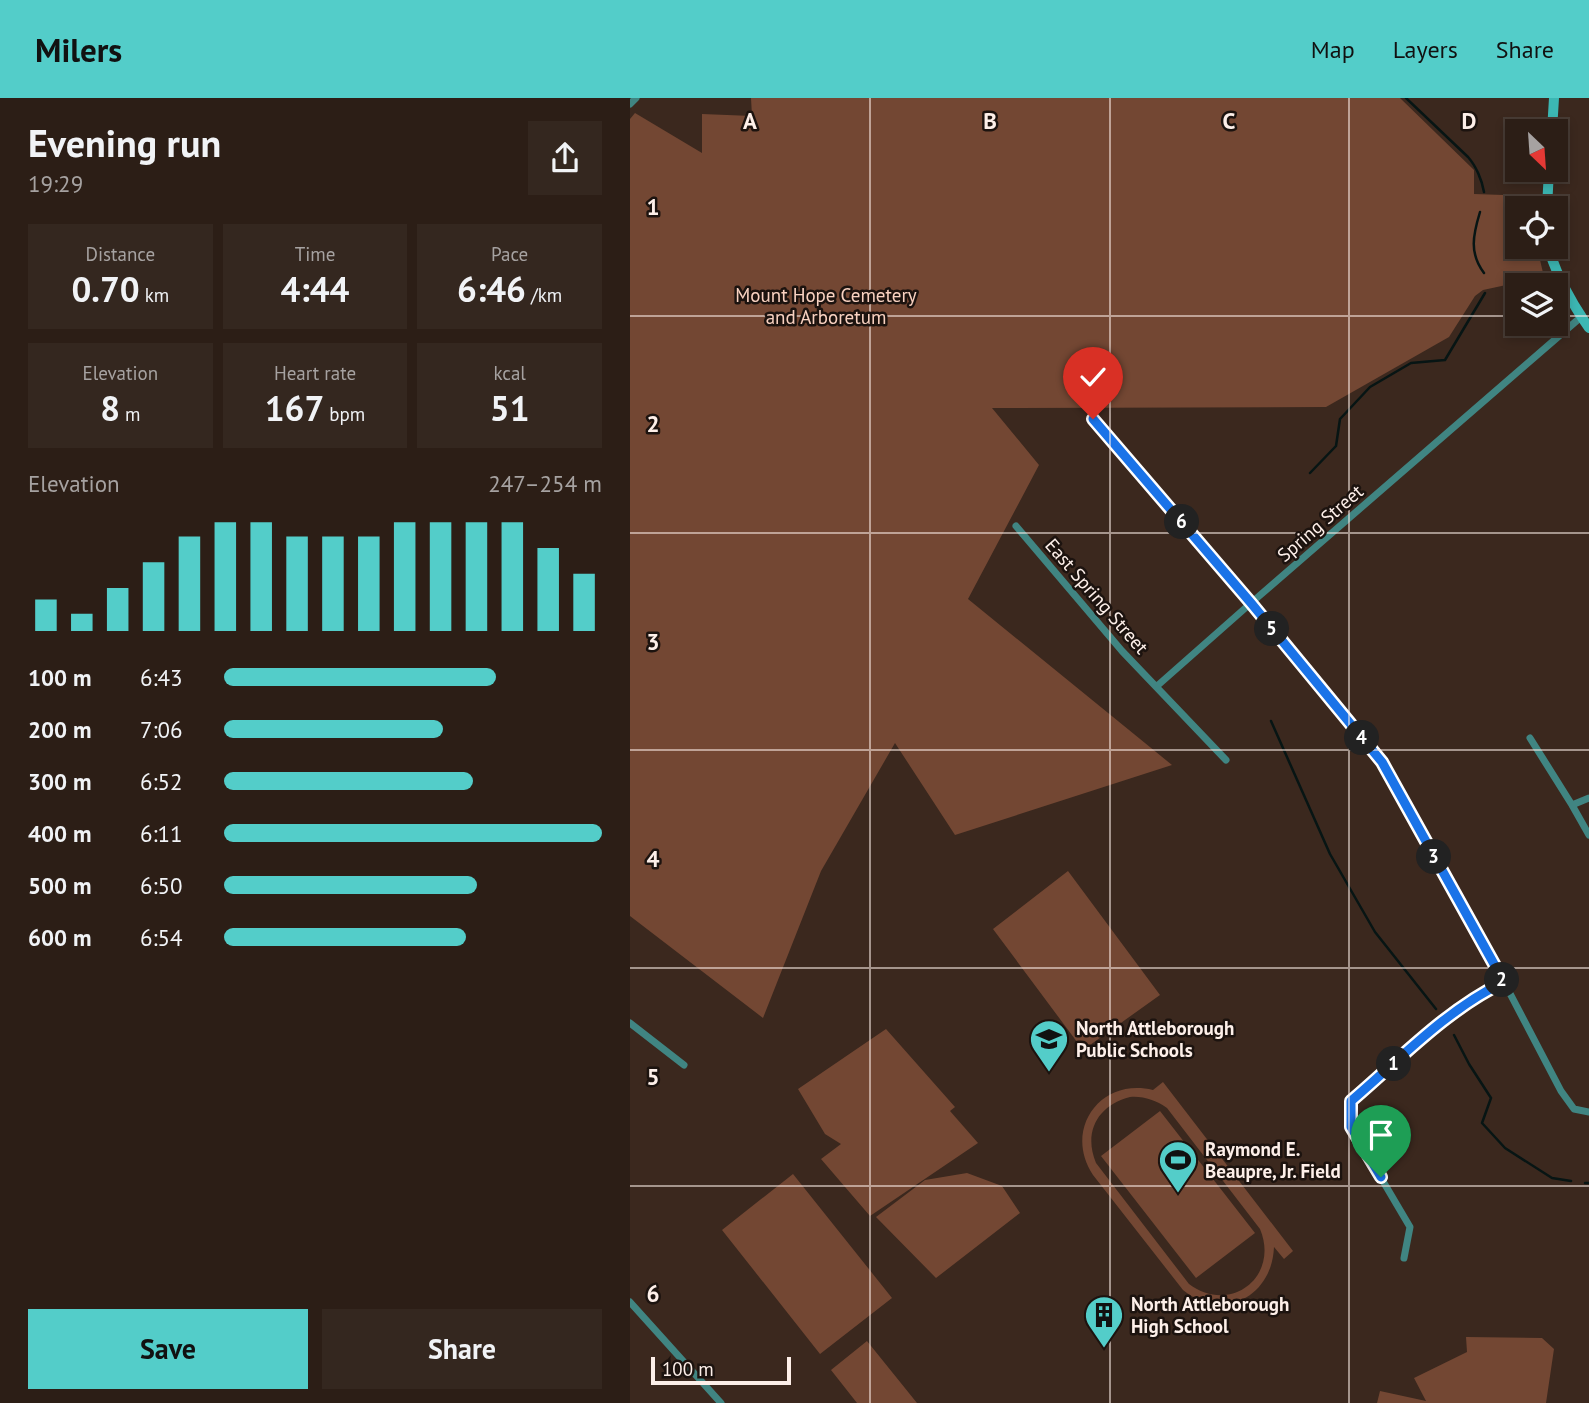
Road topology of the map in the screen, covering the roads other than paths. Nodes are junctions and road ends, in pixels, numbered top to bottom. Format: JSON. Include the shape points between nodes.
{"nodes":[{"id":1,"x":636,"y":98,"type":"edge"},
{"id":2,"x":1554,"y":98,"type":"edge"},
{"id":3,"x":630,"y":104,"type":"edge"},
{"id":4,"x":1553,"y":119,"type":"edge"},
{"id":5,"x":1552,"y":259,"type":"edge"},
{"id":6,"x":1581,"y":317,"type":"junction"},
{"id":7,"x":1589,"y":328,"type":"edge"},
{"id":8,"x":1093,"y":419,"type":"dead end"},
{"id":9,"x":1016,"y":526,"type":"dead end"},
{"id":10,"x":1251,"y":603,"type":"junction"},
{"id":11,"x":1157,"y":686,"type":"junction"},
{"id":12,"x":1530,"y":738,"type":"dead end"},
{"id":13,"x":1226,"y":760,"type":"dead end"},
{"id":14,"x":1589,"y":798,"type":"edge"},
{"id":15,"x":1572,"y":805,"type":"junction"},
{"id":16,"x":1589,"y":835,"type":"edge"},
{"id":17,"x":1504,"y":982,"type":"junction"},
{"id":18,"x":630,"y":1023,"type":"edge"},
{"id":19,"x":684,"y":1065,"type":"dead end"},
{"id":20,"x":1589,"y":1112,"type":"edge"},
{"id":21,"x":1404,"y":1258,"type":"dead end"},
{"id":22,"x":630,"y":1302,"type":"edge"},
{"id":23,"x":721,"y":1403,"type":"edge"}],
"edges":[{"from":1,"to":3,"type":"street"},
{"from":2,"to":4,"type":"street"},
{"from":5,"to":6,"type":"street"},
{"from":6,"to":7,"type":"street"},
{"from":6,"to":10,"type":"street","name":"Spring Street"},
{"from":8,"to":10,"type":"street"},
{"from":9,"to":11,"type":"street","name":"East Spring Street"},
{"from":10,"to":11,"type":"street","name":"Spring Street"},
{"from":10,"to":17,"type":"street","via":[[1382,762]]},
{"from":11,"to":13,"type":"street"},
{"from":12,"to":15,"type":"street"},
{"from":14,"to":15,"type":"street"},
{"from":15,"to":16,"type":"street"},
{"from":17,"to":20,"type":"street","via":[[1561,1091],[1574,1109]]},
{"from":17,"to":21,"type":"street","via":[[1452,1014],[1351,1101],[1351,1127],[1410,1227]]},
{"from":18,"to":19,"type":"street"},
{"from":22,"to":23,"type":"street"}]}
